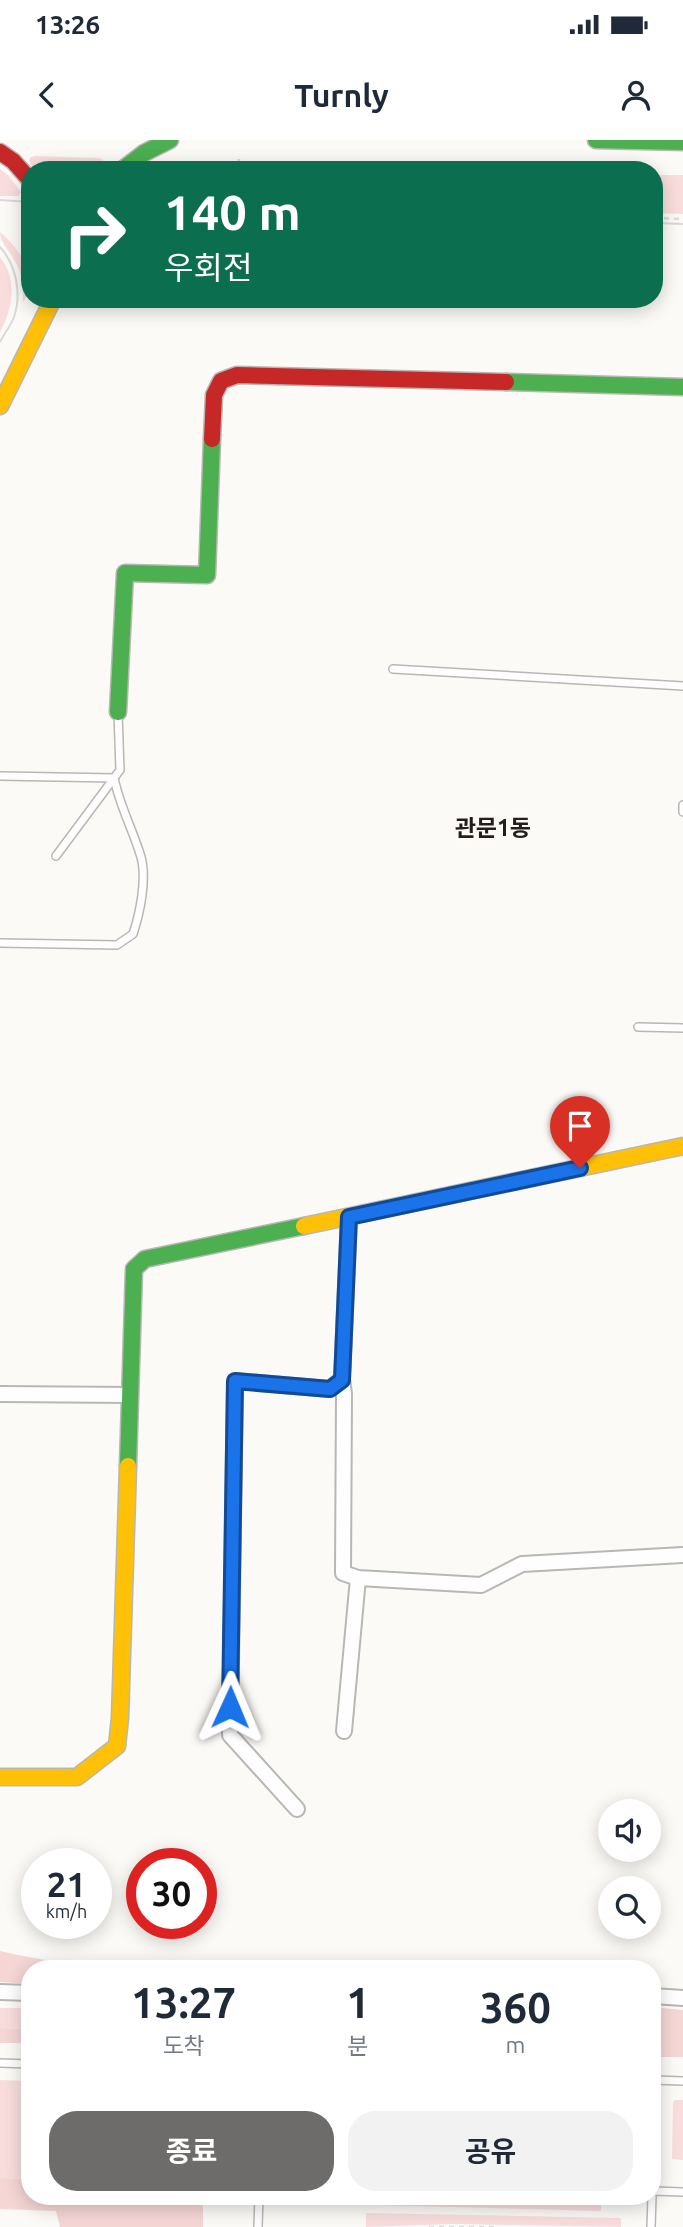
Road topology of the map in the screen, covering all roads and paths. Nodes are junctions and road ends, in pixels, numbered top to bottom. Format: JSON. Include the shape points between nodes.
{"nodes":[{"id":1,"x":170,"y":140,"type":"edge"},
{"id":2,"x":596,"y":140,"type":"edge"},
{"id":3,"x":683,"y":142,"type":"edge"},
{"id":4,"x":0,"y":152,"type":"edge"},
{"id":5,"x":134,"y":161,"type":"edge"},
{"id":6,"x":21,"y":170,"type":"edge"},
{"id":7,"x":663,"y":218,"type":"edge"},
{"id":8,"x":683,"y":219,"type":"edge"},
{"id":9,"x":34,"y":308,"type":"edge"},
{"id":10,"x":49,"y":308,"type":"edge"},
{"id":11,"x":0,"y":372,"type":"edge"},
{"id":12,"x":683,"y":387,"type":"edge"},
{"id":13,"x":0,"y":406,"type":"edge"},
{"id":14,"x":393,"y":669,"type":"dead end"},
{"id":15,"x":683,"y":686,"type":"edge"},
{"id":16,"x":118,"y":712,"type":"joint"},
{"id":17,"x":0,"y":776,"type":"edge"},
{"id":18,"x":114,"y":778,"type":"junction"},
{"id":19,"x":683,"y":805,"type":"edge"},
{"id":20,"x":683,"y":812,"type":"edge"},
{"id":21,"x":56,"y":856,"type":"dead end"},
{"id":22,"x":0,"y":943,"type":"edge"},
{"id":23,"x":638,"y":1027,"type":"dead end"},
{"id":24,"x":683,"y":1028,"type":"edge"},
{"id":25,"x":683,"y":1146,"type":"edge"},
{"id":26,"x":349,"y":1217,"type":"junction"},
{"id":27,"x":342,"y":1380,"type":"junction"},
{"id":28,"x":0,"y":1394,"type":"edge"},
{"id":29,"x":130,"y":1395,"type":"junction"},
{"id":30,"x":683,"y":1555,"type":"edge"},
{"id":31,"x":358,"y":1578,"type":"junction"},
{"id":32,"x":344,"y":1731,"type":"dead end"},
{"id":33,"x":0,"y":1777,"type":"edge"},
{"id":34,"x":297,"y":1809,"type":"dead end"},
{"id":35,"x":0,"y":1992,"type":"edge"},
{"id":36,"x":21,"y":1993,"type":"edge"},
{"id":37,"x":661,"y":1997,"type":"edge"},
{"id":38,"x":683,"y":1998,"type":"edge"},
{"id":39,"x":0,"y":2063,"type":"edge"},
{"id":40,"x":21,"y":2064,"type":"edge"},
{"id":41,"x":661,"y":2080,"type":"edge"},
{"id":42,"x":683,"y":2081,"type":"edge"},
{"id":43,"x":661,"y":2191,"type":"edge"},
{"id":44,"x":683,"y":2192,"type":"edge"},
{"id":45,"x":259,"y":2205,"type":"edge"},
{"id":46,"x":652,"y":2205,"type":"edge"},
{"id":47,"x":258,"y":2227,"type":"edge"},
{"id":48,"x":429,"y":2227,"type":"edge"},
{"id":49,"x":498,"y":2227,"type":"edge"},
{"id":50,"x":651,"y":2227,"type":"edge"}],
"edges":[{"from":1,"to":5,"type":"main road"},
{"from":2,"to":3,"type":"main road"},
{"from":4,"to":6,"type":"main road"},
{"from":7,"to":8,"type":"path"},
{"from":9,"to":11,"type":"main road"},
{"from":10,"to":13,"type":"main road"},
{"from":12,"to":16,"type":"main road","via":[[237,375],[221,381],[214,395],[207,575],[125,573]]},
{"from":14,"to":15,"type":"lane"},
{"from":16,"to":18,"type":"lane","via":[[120,770]]},
{"from":17,"to":18,"type":"lane"},
{"from":18,"to":21,"type":"lane"},
{"from":18,"to":22,"type":"lane","via":[[142,860],[141,909],[133,934],[117,945]]},
{"from":19,"to":20,"type":"lane"},
{"from":23,"to":24,"type":"lane"},
{"from":25,"to":26,"type":"main road"},
{"from":26,"to":27,"type":"street"},
{"from":26,"to":29,"type":"main road","via":[[145,1259],[134,1269]]},
{"from":27,"to":31,"type":"street","via":[[343,1573]]},
{"from":27,"to":34,"type":"street","via":[[330,1389],[235,1381],[230,1735]]},
{"from":28,"to":29,"type":"street"},
{"from":29,"to":33,"type":"main road","via":[[117,1746],[77,1777]]},
{"from":30,"to":31,"type":"street","via":[[522,1564],[481,1585]]},
{"from":31,"to":32,"type":"street"},
{"from":35,"to":36,"type":"street"},
{"from":37,"to":38,"type":"street"},
{"from":39,"to":40,"type":"lane"},
{"from":41,"to":42,"type":"lane"},
{"from":43,"to":44,"type":"lane"},
{"from":45,"to":47,"type":"lane"},
{"from":46,"to":50,"type":"lane"},
{"from":48,"to":49,"type":"path"}]}
